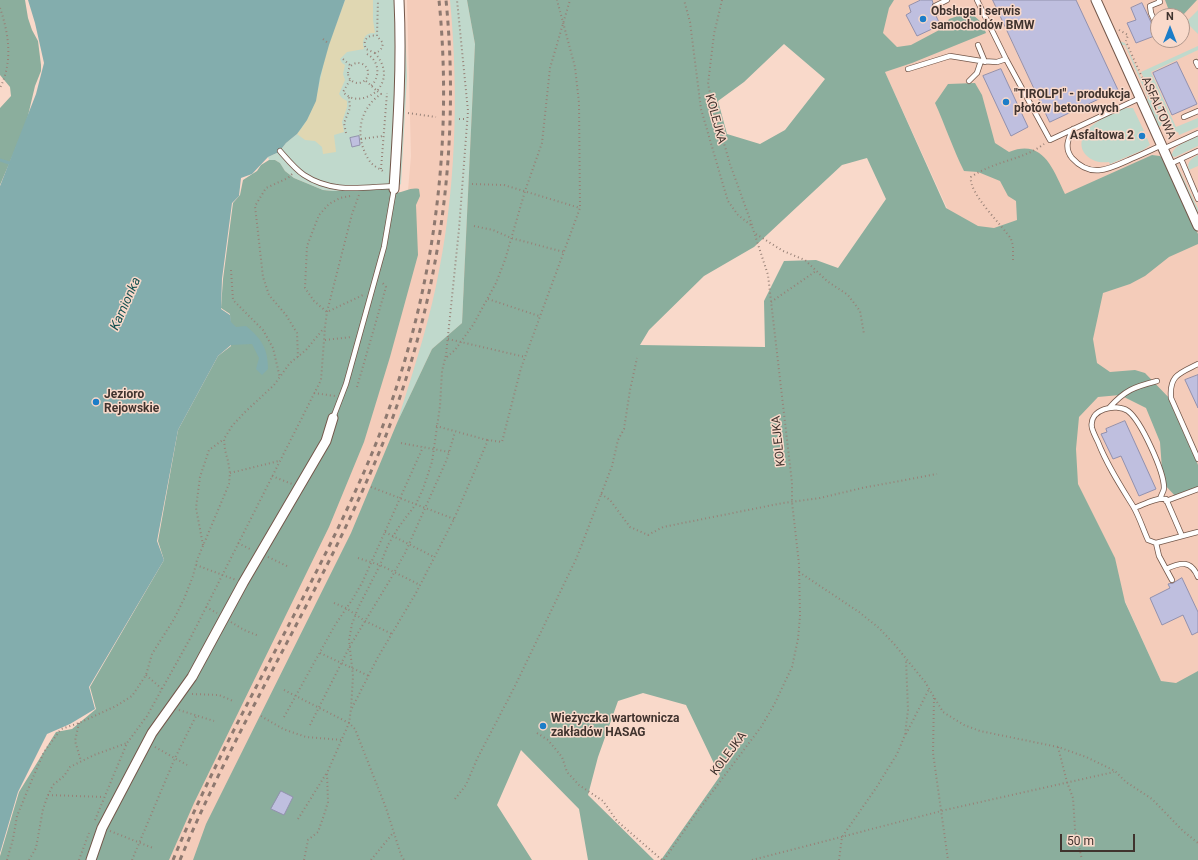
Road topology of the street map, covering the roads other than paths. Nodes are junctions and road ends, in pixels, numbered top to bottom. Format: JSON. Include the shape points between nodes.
{"nodes":[{"id":1,"x":399,"y":0,"type":"edge"},
{"id":2,"x":947,"y":0,"type":"edge"},
{"id":3,"x":977,"y":0,"type":"edge"},
{"id":4,"x":1096,"y":0,"type":"edge"},
{"id":5,"x":1159,"y":0,"type":"edge"},
{"id":6,"x":935,"y":6,"type":"dead end"},
{"id":7,"x":1150,"y":8,"type":"edge"},
{"id":8,"x":978,"y":45,"type":"dead end"},
{"id":9,"x":1006,"y":59,"type":"junction"},
{"id":10,"x":983,"y":61,"type":"junction"},
{"id":11,"x":908,"y":69,"type":"dead end"},
{"id":12,"x":969,"y":81,"type":"dead end"},
{"id":13,"x":1140,"y":98,"type":"junction"},
{"id":14,"x":1198,"y":111,"type":"edge"},
{"id":15,"x":1184,"y":117,"type":"dead end"},
{"id":16,"x":1074,"y":129,"type":"junction"},
{"id":17,"x":1198,"y":133,"type":"edge"},
{"id":18,"x":1162,"y":147,"type":"junction"},
{"id":19,"x":280,"y":151,"type":"dead end"},
{"id":20,"x":1198,"y":151,"type":"edge"},
{"id":21,"x":1180,"y":159,"type":"junction"},
{"id":22,"x":1170,"y":164,"type":"junction"},
{"id":23,"x":394,"y":188,"type":"junction"},
{"id":24,"x":1198,"y":199,"type":"edge"},
{"id":25,"x":1198,"y":226,"type":"edge"},
{"id":26,"x":1198,"y":364,"type":"edge"},
{"id":27,"x":1157,"y":381,"type":"dead end"},
{"id":28,"x":1109,"y":408,"type":"junction"},
{"id":29,"x":333,"y":418,"type":"joint"},
{"id":30,"x":1198,"y":459,"type":"edge"},
{"id":31,"x":1198,"y":489,"type":"edge"},
{"id":32,"x":1160,"y":499,"type":"junction"},
{"id":33,"x":1166,"y":501,"type":"junction"},
{"id":34,"x":1134,"y":508,"type":"junction"},
{"id":35,"x":1198,"y":532,"type":"edge"},
{"id":36,"x":1182,"y":536,"type":"junction"},
{"id":37,"x":1156,"y":543,"type":"junction"},
{"id":38,"x":1166,"y":569,"type":"junction"},
{"id":39,"x":1198,"y":577,"type":"edge"},
{"id":40,"x":1172,"y":580,"type":"dead end"},
{"id":41,"x":91,"y":860,"type":"edge"}],
"edges":[{"from":1,"to":23,"type":"street","via":[[400,86]]},
{"from":2,"to":6,"type":"lane"},
{"from":3,"to":9,"type":"lane"},
{"from":4,"to":13,"type":"street","name":"ASFALTOWA"},
{"from":5,"to":7,"type":"lane","via":[[1160,2]]},
{"from":8,"to":10,"type":"lane"},
{"from":9,"to":10,"type":"lane","via":[[997,62]]},
{"from":9,"to":16,"type":"lane","via":[[1050,140]]},
{"from":10,"to":11,"type":"lane","via":[[950,56]]},
{"from":10,"to":12,"type":"lane"},
{"from":13,"to":16,"type":"lane"},
{"from":13,"to":18,"type":"street","name":"ASFALTOWA"},
{"from":14,"to":15,"type":"lane"},
{"from":16,"to":18,"type":"lane","via":[[1068,139],[1067,148],[1071,157],[1088,169],[1107,170]]},
{"from":17,"to":18,"type":"lane"},
{"from":18,"to":22,"type":"street","name":"ASFALTOWA"},
{"from":19,"to":23,"type":"lane","via":[[303,174],[335,188]]},
{"from":20,"to":21,"type":"lane"},
{"from":21,"to":22,"type":"lane"},
{"from":21,"to":24,"type":"lane"},
{"from":22,"to":25,"type":"street","name":"ASFALTOWA"},
{"from":23,"to":29,"type":"lane","via":[[384,246],[372,292],[346,384]]},
{"from":26,"to":30,"type":"lane","via":[[1180,373],[1170,389],[1171,398]]},
{"from":27,"to":28,"type":"lane","via":[[1121,395]]},
{"from":28,"to":32,"type":"lane","via":[[1126,410],[1140,425],[1162,473],[1164,488]]},
{"from":28,"to":34,"type":"lane","via":[[1097,413],[1092,427],[1116,480]]},
{"from":29,"to":41,"type":"street","via":[[326,441],[243,583],[192,677],[147,743],[102,828]]},
{"from":31,"to":33,"type":"lane"},
{"from":32,"to":33,"type":"lane"},
{"from":32,"to":34,"type":"lane"},
{"from":33,"to":36,"type":"lane"},
{"from":34,"to":37,"type":"lane","via":[[1148,540]]},
{"from":35,"to":36,"type":"lane"},
{"from":36,"to":37,"type":"lane"},
{"from":37,"to":38,"type":"lane"},
{"from":38,"to":39,"type":"lane","via":[[1188,564],[1194,568]]},
{"from":38,"to":40,"type":"lane"}]}
